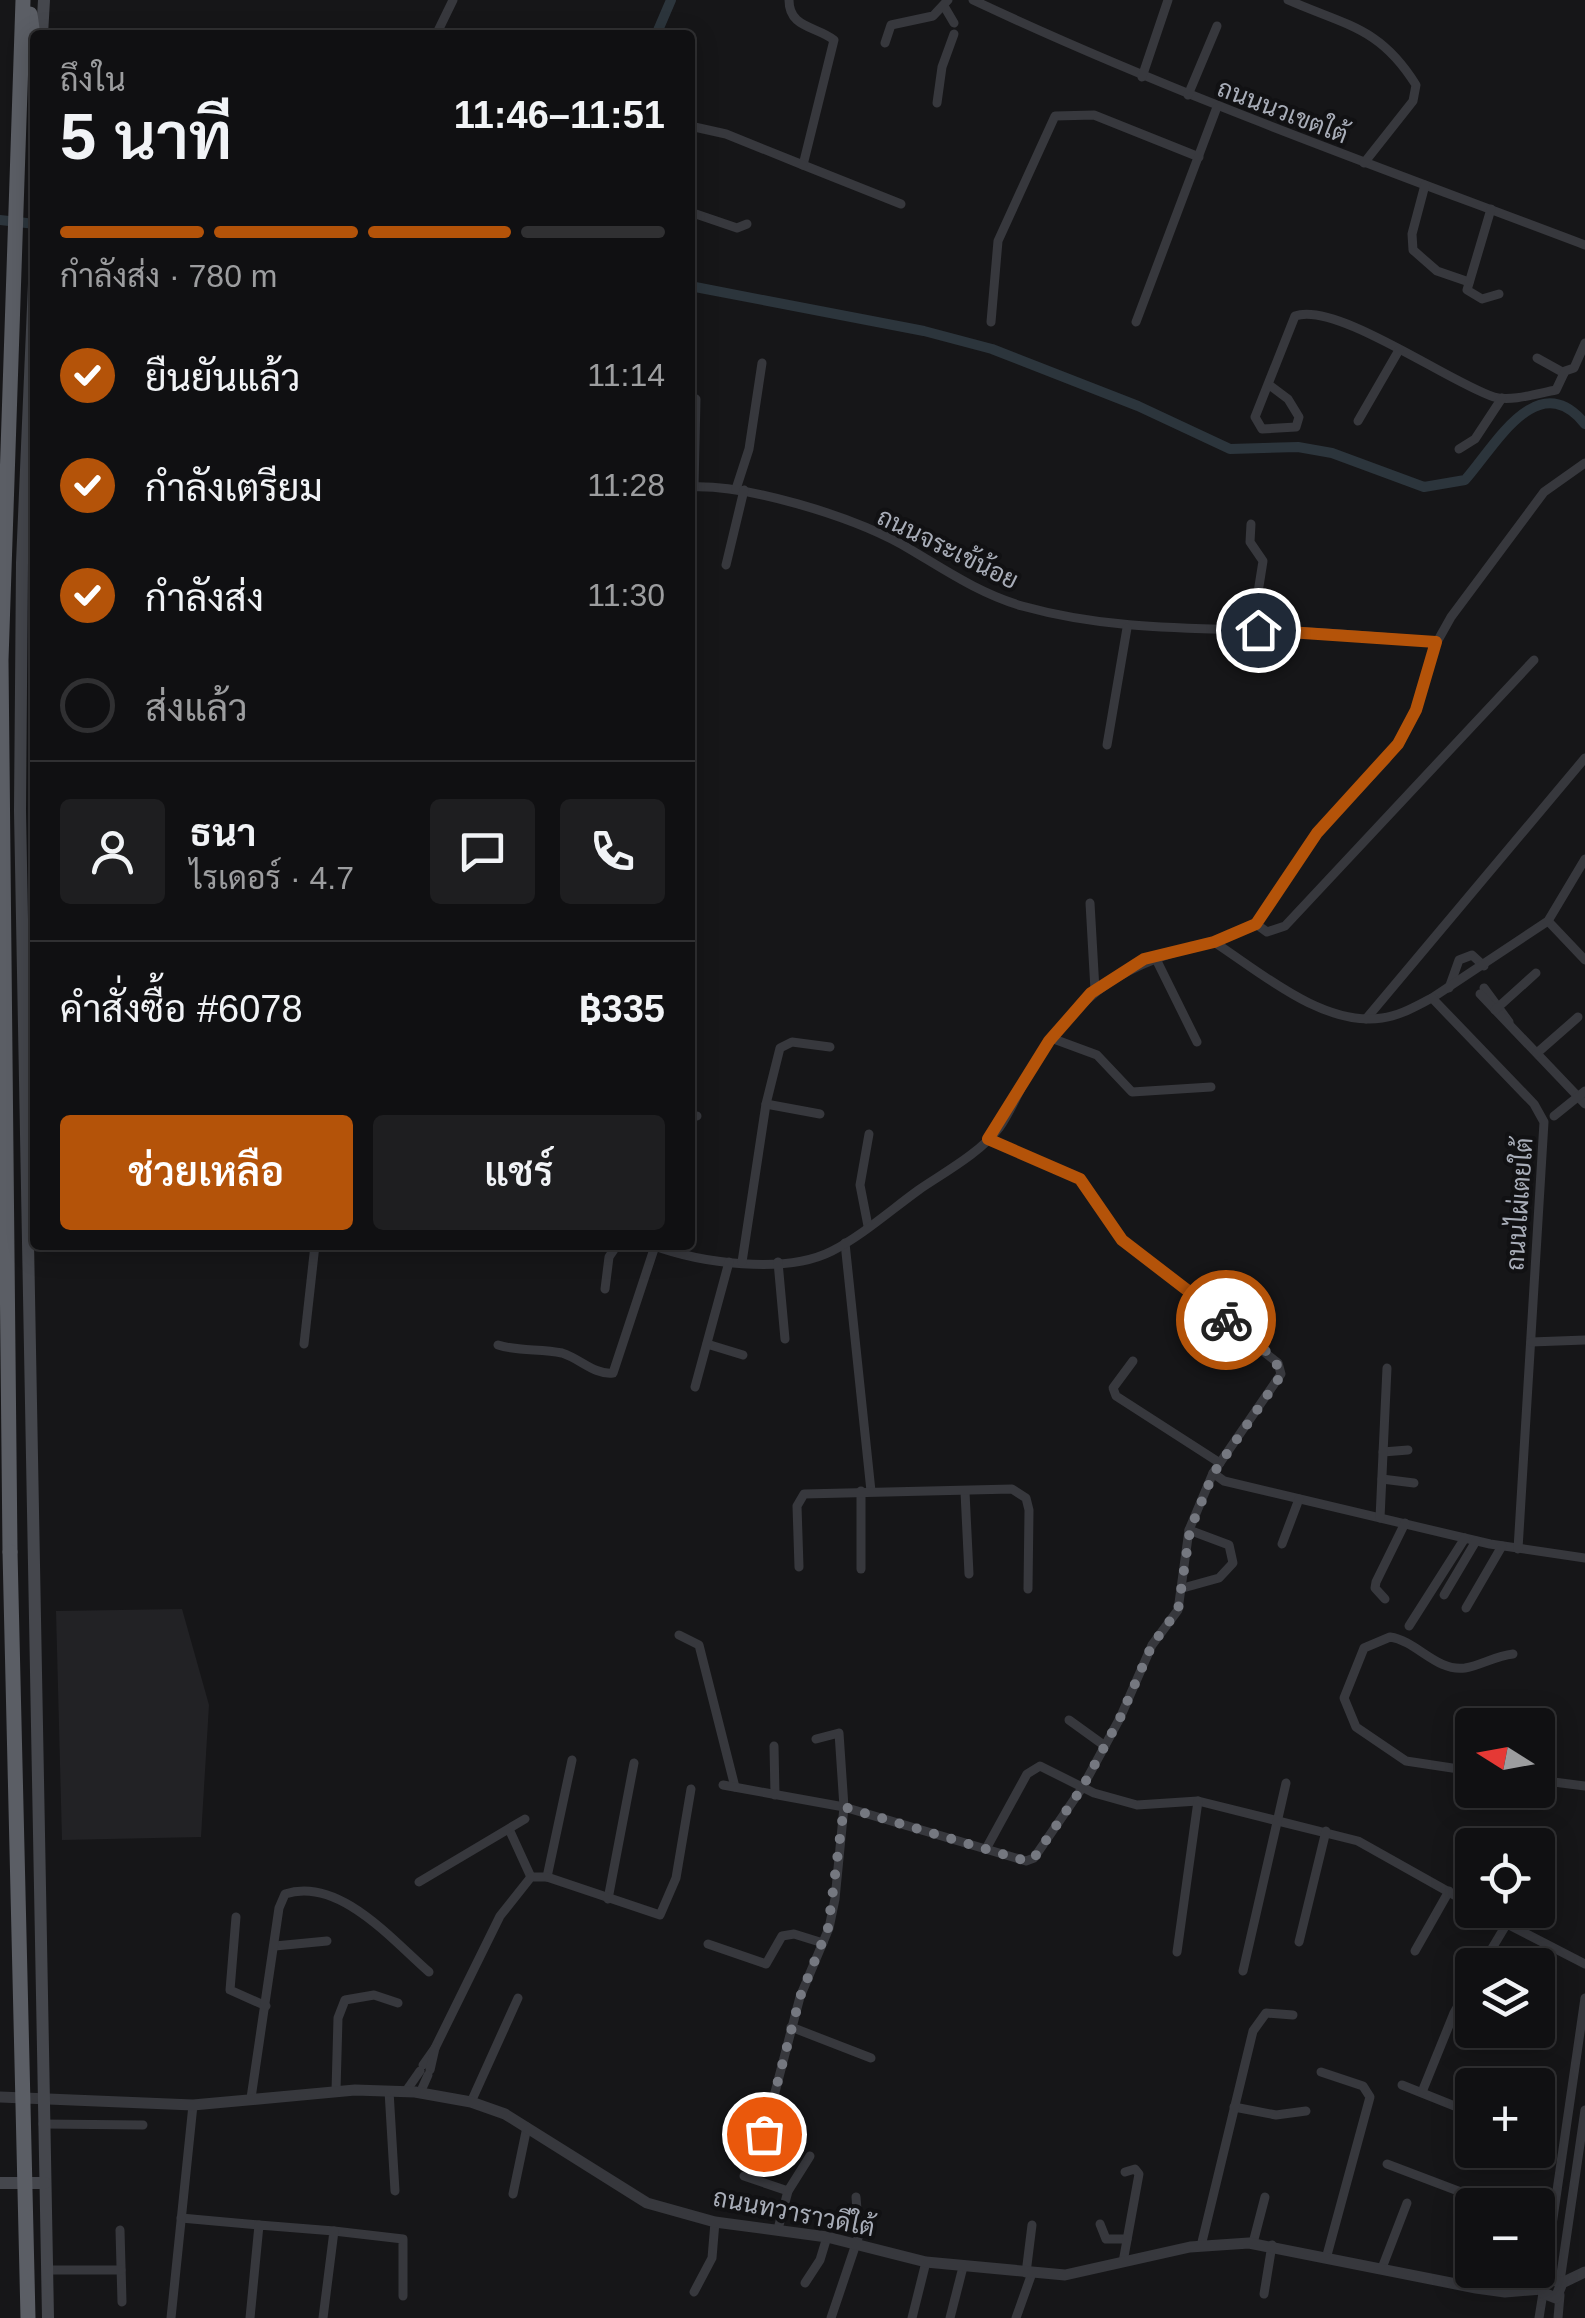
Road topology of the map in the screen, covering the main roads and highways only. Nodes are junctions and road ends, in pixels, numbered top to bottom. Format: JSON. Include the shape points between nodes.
{"nodes":[{"id":1,"x":25,"y":0,"type":"edge"},
{"id":2,"x":44,"y":0,"type":"edge"},
{"id":3,"x":31,"y":30,"type":"edge"},
{"id":4,"x":42,"y":30,"type":"edge"},
{"id":5,"x":30,"y":470,"type":"edge"},
{"id":6,"x":30,"y":1195,"type":"edge"},
{"id":7,"x":31,"y":1250,"type":"edge"},
{"id":8,"x":0,"y":2183,"type":"edge"},
{"id":9,"x":45,"y":2183,"type":"junction"},
{"id":10,"x":28,"y":2318,"type":"edge"},
{"id":11,"x":48,"y":2318,"type":"edge"}],
"edges":[{"from":1,"to":3,"type":"highway"},
{"from":1,"to":10,"type":"highway","bridge":true,"via":[[1,660],[10,1552]]},
{"from":2,"to":4,"type":"main road"},
{"from":5,"to":6,"type":"main road","via":[[20,735]]},
{"from":7,"to":9,"type":"main road"},
{"from":8,"to":9,"type":"main road"},
{"from":9,"to":11,"type":"main road"}]}
